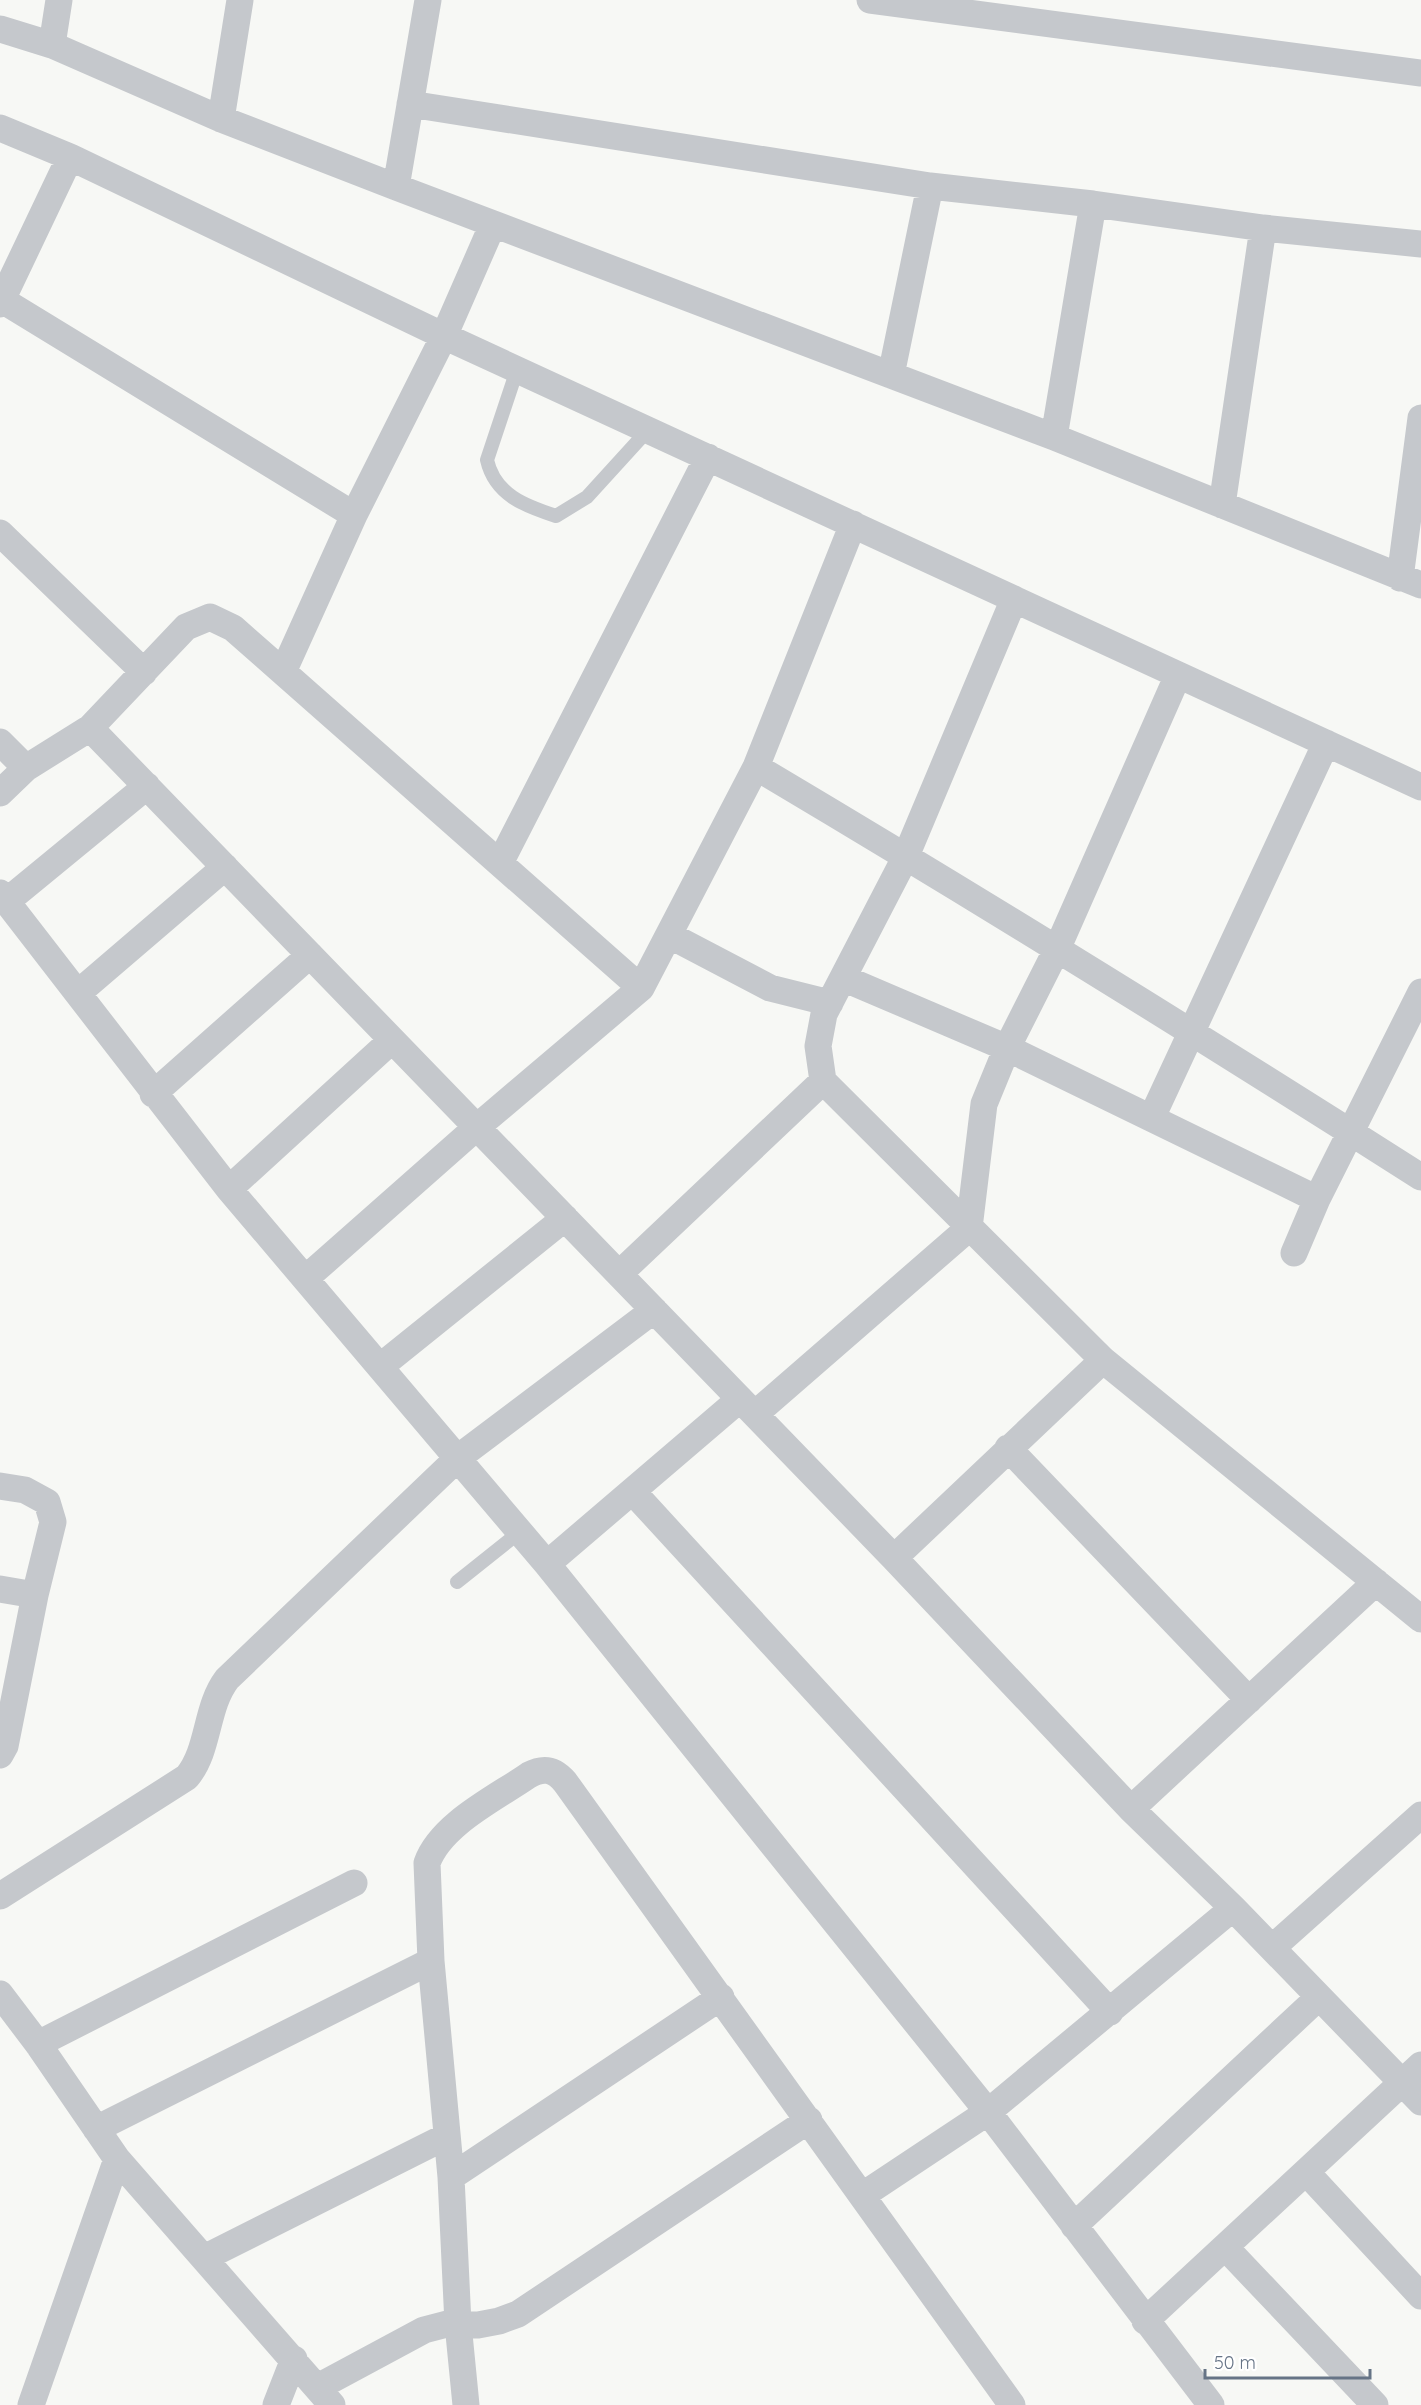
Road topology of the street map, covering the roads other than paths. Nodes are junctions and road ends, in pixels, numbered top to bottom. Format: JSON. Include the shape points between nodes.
{"nodes":[{"id":1,"x":59,"y":0,"type":"edge"},
{"id":2,"x":240,"y":0,"type":"edge"},
{"id":3,"x":428,"y":0,"type":"edge"},
{"id":4,"x":870,"y":0,"type":"edge"},
{"id":5,"x":0,"y":29,"type":"edge"},
{"id":6,"x":52,"y":45,"type":"junction"},
{"id":7,"x":1421,"y":73,"type":"edge"},
{"id":8,"x":410,"y":104,"type":"junction"},
{"id":9,"x":221,"y":119,"type":"junction"},
{"id":10,"x":0,"y":128,"type":"edge"},
{"id":11,"x":69,"y":157,"type":"junction"},
{"id":12,"x":930,"y":186,"type":"junction"},
{"id":13,"x":396,"y":187,"type":"junction"},
{"id":14,"x":1093,"y":204,"type":"junction"},
{"id":15,"x":493,"y":224,"type":"junction"},
{"id":16,"x":1263,"y":228,"type":"junction"},
{"id":17,"x":1421,"y":244,"type":"edge"},
{"id":18,"x":1,"y":302,"type":"edge"},
{"id":19,"x":444,"y":336,"type":"junction"},
{"id":20,"x":517,"y":370,"type":"junction"},
{"id":21,"x":891,"y":375,"type":"junction"},
{"id":22,"x":1421,"y":418,"type":"edge"},
{"id":23,"x":648,"y":430,"type":"junction"},
{"id":24,"x":1054,"y":437,"type":"junction"},
{"id":25,"x":708,"y":457,"type":"junction"},
{"id":26,"x":1222,"y":505,"type":"junction"},
{"id":27,"x":354,"y":515,"type":"junction"},
{"id":28,"x":853,"y":524,"type":"junction"},
{"id":29,"x":0,"y":533,"type":"edge"},
{"id":30,"x":1411,"y":582,"type":"edge"},
{"id":31,"x":1014,"y":599,"type":"junction"},
{"id":32,"x":144,"y":672,"type":"junction"},
{"id":33,"x":284,"y":672,"type":"junction"},
{"id":34,"x":1178,"y":675,"type":"junction"},
{"id":35,"x":90,"y":728,"type":"junction"},
{"id":36,"x":0,"y":742,"type":"edge"},
{"id":37,"x":1326,"y":743,"type":"junction"},
{"id":38,"x":756,"y":767,"type":"junction"},
{"id":39,"x":26,"y":768,"type":"junction"},
{"id":40,"x":147,"y":786,"type":"junction"},
{"id":41,"x":1421,"y":787,"type":"edge"},
{"id":42,"x":0,"y":793,"type":"edge"},
{"id":43,"x":906,"y":856,"type":"junction"},
{"id":44,"x":500,"y":863,"type":"junction"},
{"id":45,"x":225,"y":867,"type":"junction"},
{"id":46,"x":3,"y":897,"type":"edge"},
{"id":47,"x":669,"y":935,"type":"junction"},
{"id":48,"x":1058,"y":947,"type":"junction"},
{"id":49,"x":310,"y":955,"type":"junction"},
{"id":50,"x":843,"y":978,"type":"junction"},
{"id":51,"x":641,"y":988,"type":"junction"},
{"id":52,"x":1421,"y":992,"type":"edge"},
{"id":53,"x":78,"y":993,"type":"junction"},
{"id":54,"x":830,"y":1003,"type":"junction"},
{"id":55,"x":1190,"y":1033,"type":"junction"},
{"id":56,"x":392,"y":1040,"type":"junction"},
{"id":57,"x":1007,"y":1048,"type":"junction"},
{"id":58,"x":823,"y":1081,"type":"junction"},
{"id":59,"x":153,"y":1094,"type":"junction"},
{"id":60,"x":1152,"y":1117,"type":"junction"},
{"id":61,"x":477,"y":1127,"type":"junction"},
{"id":62,"x":1353,"y":1133,"type":"junction"},
{"id":63,"x":1421,"y":1177,"type":"edge"},
{"id":64,"x":229,"y":1189,"type":"junction"},
{"id":65,"x":1317,"y":1199,"type":"junction"},
{"id":66,"x":565,"y":1218,"type":"junction"},
{"id":67,"x":969,"y":1228,"type":"junction"},
{"id":68,"x":1294,"y":1253,"type":"dead end"},
{"id":69,"x":619,"y":1274,"type":"junction"},
{"id":70,"x":306,"y":1278,"type":"junction"},
{"id":71,"x":654,"y":1310,"type":"junction"},
{"id":72,"x":1103,"y":1360,"type":"junction"},
{"id":73,"x":381,"y":1366,"type":"junction"},
{"id":74,"x":747,"y":1406,"type":"junction"},
{"id":75,"x":1008,"y":1448,"type":"junction"},
{"id":76,"x":459,"y":1457,"type":"junction"},
{"id":77,"x":0,"y":1486,"type":"edge"},
{"id":78,"x":633,"y":1492,"type":"junction"},
{"id":79,"x":521,"y":1531,"type":"junction"},
{"id":80,"x":894,"y":1558,"type":"junction"},
{"id":81,"x":547,"y":1564,"type":"junction"},
{"id":82,"x":457,"y":1582,"type":"dead end"},
{"id":83,"x":1376,"y":1582,"type":"junction"},
{"id":84,"x":0,"y":1589,"type":"edge"},
{"id":85,"x":35,"y":1595,"type":"junction"},
{"id":86,"x":1421,"y":1619,"type":"edge"},
{"id":87,"x":1249,"y":1700,"type":"junction"},
{"id":88,"x":0,"y":1755,"type":"edge"},
{"id":89,"x":1131,"y":1809,"type":"junction"},
{"id":90,"x":1421,"y":1815,"type":"edge"},
{"id":91,"x":354,"y":1883,"type":"dead end"},
{"id":92,"x":0,"y":1896,"type":"edge"},
{"id":93,"x":1233,"y":1908,"type":"junction"},
{"id":94,"x":1272,"y":1948,"type":"junction"},
{"id":95,"x":432,"y":1961,"type":"junction"},
{"id":96,"x":0,"y":1994,"type":"edge"},
{"id":97,"x":721,"y":1997,"type":"junction"},
{"id":98,"x":1319,"y":1997,"type":"junction"},
{"id":99,"x":1110,"y":2013,"type":"junction"},
{"id":100,"x":38,"y":2044,"type":"junction"},
{"id":101,"x":1412,"y":2074,"type":"edge"},
{"id":102,"x":1421,"y":2102,"type":"edge"},
{"id":103,"x":988,"y":2112,"type":"junction"},
{"id":104,"x":809,"y":2120,"type":"junction"},
{"id":105,"x":96,"y":2128,"type":"junction"},
{"id":106,"x":447,"y":2136,"type":"junction"},
{"id":107,"x":117,"y":2159,"type":"junction"},
{"id":108,"x":1306,"y":2172,"type":"junction"},
{"id":109,"x":451,"y":2177,"type":"junction"},
{"id":110,"x":863,"y":2195,"type":"junction"},
{"id":111,"x":1074,"y":2226,"type":"junction"},
{"id":112,"x":1225,"y":2247,"type":"junction"},
{"id":113,"x":204,"y":2258,"type":"junction"},
{"id":114,"x":1421,"y":2296,"type":"edge"},
{"id":115,"x":1145,"y":2321,"type":"junction"},
{"id":116,"x":458,"y":2324,"type":"junction"},
{"id":117,"x":294,"y":2359,"type":"junction"},
{"id":118,"x":325,"y":2396,"type":"edge"},
{"id":119,"x":31,"y":2405,"type":"edge"},
{"id":120,"x":276,"y":2405,"type":"edge"},
{"id":121,"x":466,"y":2405,"type":"edge"},
{"id":122,"x":1012,"y":2405,"type":"edge"},
{"id":123,"x":1211,"y":2405,"type":"edge"},
{"id":124,"x":1375,"y":2405,"type":"edge"}],
"edges":[{"from":1,"to":6,"type":"street"},
{"from":2,"to":9,"type":"street"},
{"from":3,"to":8,"type":"street"},
{"from":4,"to":7,"type":"street"},
{"from":5,"to":6,"type":"street"},
{"from":6,"to":9,"type":"street"},
{"from":8,"to":12,"type":"street"},
{"from":8,"to":13,"type":"street"},
{"from":9,"to":13,"type":"street"},
{"from":10,"to":11,"type":"street"},
{"from":11,"to":18,"type":"street"},
{"from":11,"to":19,"type":"street"},
{"from":12,"to":14,"type":"street"},
{"from":12,"to":21,"type":"street"},
{"from":13,"to":15,"type":"street"},
{"from":14,"to":16,"type":"street"},
{"from":14,"to":24,"type":"street"},
{"from":15,"to":19,"type":"street"},
{"from":15,"to":21,"type":"street"},
{"from":16,"to":17,"type":"street"},
{"from":16,"to":26,"type":"street"},
{"from":18,"to":27,"type":"street"},
{"from":19,"to":20,"type":"street"},
{"from":19,"to":27,"type":"street"},
{"from":20,"to":23,"type":"street"},
{"from":20,"to":23,"type":"lane","via":[[488,460],[491,475],[519,504],[556,516],[587,497]]},
{"from":21,"to":24,"type":"street"},
{"from":22,"to":30,"type":"street"},
{"from":23,"to":25,"type":"street"},
{"from":24,"to":26,"type":"street"},
{"from":25,"to":28,"type":"street"},
{"from":25,"to":44,"type":"street"},
{"from":26,"to":30,"type":"street"},
{"from":27,"to":33,"type":"street"},
{"from":28,"to":31,"type":"street"},
{"from":28,"to":38,"type":"street"},
{"from":29,"to":32,"type":"street"},
{"from":31,"to":34,"type":"street"},
{"from":31,"to":43,"type":"street"},
{"from":32,"to":33,"type":"street","via":[[186,627],[210,617],[233,628]]},
{"from":32,"to":35,"type":"street"},
{"from":33,"to":44,"type":"street"},
{"from":34,"to":37,"type":"street"},
{"from":34,"to":48,"type":"street"},
{"from":35,"to":39,"type":"street"},
{"from":35,"to":40,"type":"street"},
{"from":36,"to":39,"type":"street"},
{"from":37,"to":41,"type":"street"},
{"from":37,"to":55,"type":"street"},
{"from":38,"to":43,"type":"street"},
{"from":38,"to":47,"type":"street"},
{"from":39,"to":42,"type":"street"},
{"from":40,"to":45,"type":"street"},
{"from":40,"to":46,"type":"street"},
{"from":43,"to":48,"type":"street"},
{"from":43,"to":50,"type":"street"},
{"from":44,"to":51,"type":"street"},
{"from":45,"to":49,"type":"street"},
{"from":45,"to":53,"type":"street"},
{"from":46,"to":53,"type":"street"},
{"from":47,"to":51,"type":"street"},
{"from":47,"to":54,"type":"street","via":[[770,988]]},
{"from":48,"to":55,"type":"street"},
{"from":48,"to":57,"type":"street"},
{"from":49,"to":56,"type":"street"},
{"from":49,"to":59,"type":"street"},
{"from":50,"to":54,"type":"street"},
{"from":50,"to":57,"type":"street"},
{"from":51,"to":61,"type":"street"},
{"from":52,"to":62,"type":"street"},
{"from":53,"to":59,"type":"street"},
{"from":54,"to":58,"type":"street","via":[[818,1046]]},
{"from":55,"to":60,"type":"street"},
{"from":55,"to":62,"type":"street"},
{"from":56,"to":61,"type":"street"},
{"from":56,"to":64,"type":"street"},
{"from":57,"to":60,"type":"street"},
{"from":57,"to":67,"type":"street","via":[[984,1104]]},
{"from":58,"to":67,"type":"street"},
{"from":58,"to":69,"type":"street"},
{"from":59,"to":64,"type":"street"},
{"from":60,"to":65,"type":"street"},
{"from":61,"to":66,"type":"street"},
{"from":61,"to":70,"type":"street"},
{"from":62,"to":63,"type":"street"},
{"from":62,"to":65,"type":"street"},
{"from":64,"to":70,"type":"street"},
{"from":65,"to":68,"type":"street"},
{"from":66,"to":69,"type":"street"},
{"from":66,"to":73,"type":"street"},
{"from":67,"to":72,"type":"street"},
{"from":67,"to":74,"type":"street"},
{"from":69,"to":71,"type":"street"},
{"from":70,"to":73,"type":"street"},
{"from":71,"to":74,"type":"street"},
{"from":71,"to":76,"type":"street"},
{"from":72,"to":75,"type":"street"},
{"from":72,"to":83,"type":"street"},
{"from":73,"to":76,"type":"street"},
{"from":74,"to":78,"type":"street"},
{"from":74,"to":80,"type":"street"},
{"from":75,"to":80,"type":"street"},
{"from":75,"to":87,"type":"street"},
{"from":76,"to":79,"type":"street"},
{"from":76,"to":92,"type":"street","via":[[227,1679],[215,1698],[198,1760],[188,1777]]},
{"from":77,"to":85,"type":"street","via":[[25,1490],[47,1502],[53,1522]]},
{"from":78,"to":81,"type":"street"},
{"from":78,"to":99,"type":"street"},
{"from":79,"to":81,"type":"street"},
{"from":79,"to":82,"type":"lane"},
{"from":80,"to":89,"type":"street"},
{"from":81,"to":103,"type":"street"},
{"from":83,"to":86,"type":"street"},
{"from":83,"to":87,"type":"street"},
{"from":84,"to":85,"type":"street"},
{"from":85,"to":88,"type":"street","via":[[6,1746]]},
{"from":87,"to":89,"type":"street"},
{"from":89,"to":93,"type":"street"},
{"from":90,"to":94,"type":"street"},
{"from":91,"to":100,"type":"street"},
{"from":93,"to":94,"type":"street"},
{"from":93,"to":99,"type":"street"},
{"from":94,"to":98,"type":"street"},
{"from":95,"to":97,"type":"street","via":[[426,1877],[432,1849],[451,1828],[510,1788],[538,1770],[549,1770],[565,1782]]},
{"from":95,"to":105,"type":"street"},
{"from":95,"to":106,"type":"street"},
{"from":96,"to":100,"type":"street"},
{"from":97,"to":104,"type":"street"},
{"from":97,"to":109,"type":"street"},
{"from":98,"to":101,"type":"street"},
{"from":98,"to":111,"type":"street"},
{"from":99,"to":103,"type":"street"},
{"from":100,"to":105,"type":"street"},
{"from":101,"to":102,"type":"street"},
{"from":101,"to":108,"type":"street"},
{"from":103,"to":110,"type":"street"},
{"from":103,"to":111,"type":"street"},
{"from":104,"to":110,"type":"street"},
{"from":104,"to":116,"type":"street","via":[[518,2314],[499,2321]]},
{"from":105,"to":107,"type":"street"},
{"from":106,"to":109,"type":"street"},
{"from":106,"to":113,"type":"street"},
{"from":107,"to":113,"type":"street"},
{"from":107,"to":119,"type":"street"},
{"from":108,"to":112,"type":"street"},
{"from":108,"to":114,"type":"street"},
{"from":109,"to":116,"type":"street"},
{"from":110,"to":122,"type":"street"},
{"from":111,"to":115,"type":"street"},
{"from":112,"to":115,"type":"street"},
{"from":112,"to":124,"type":"street"},
{"from":113,"to":117,"type":"street"},
{"from":115,"to":123,"type":"street"},
{"from":116,"to":118,"type":"street","via":[[424,2330]]},
{"from":116,"to":121,"type":"street"},
{"from":117,"to":118,"type":"street"},
{"from":117,"to":120,"type":"street"}]}
